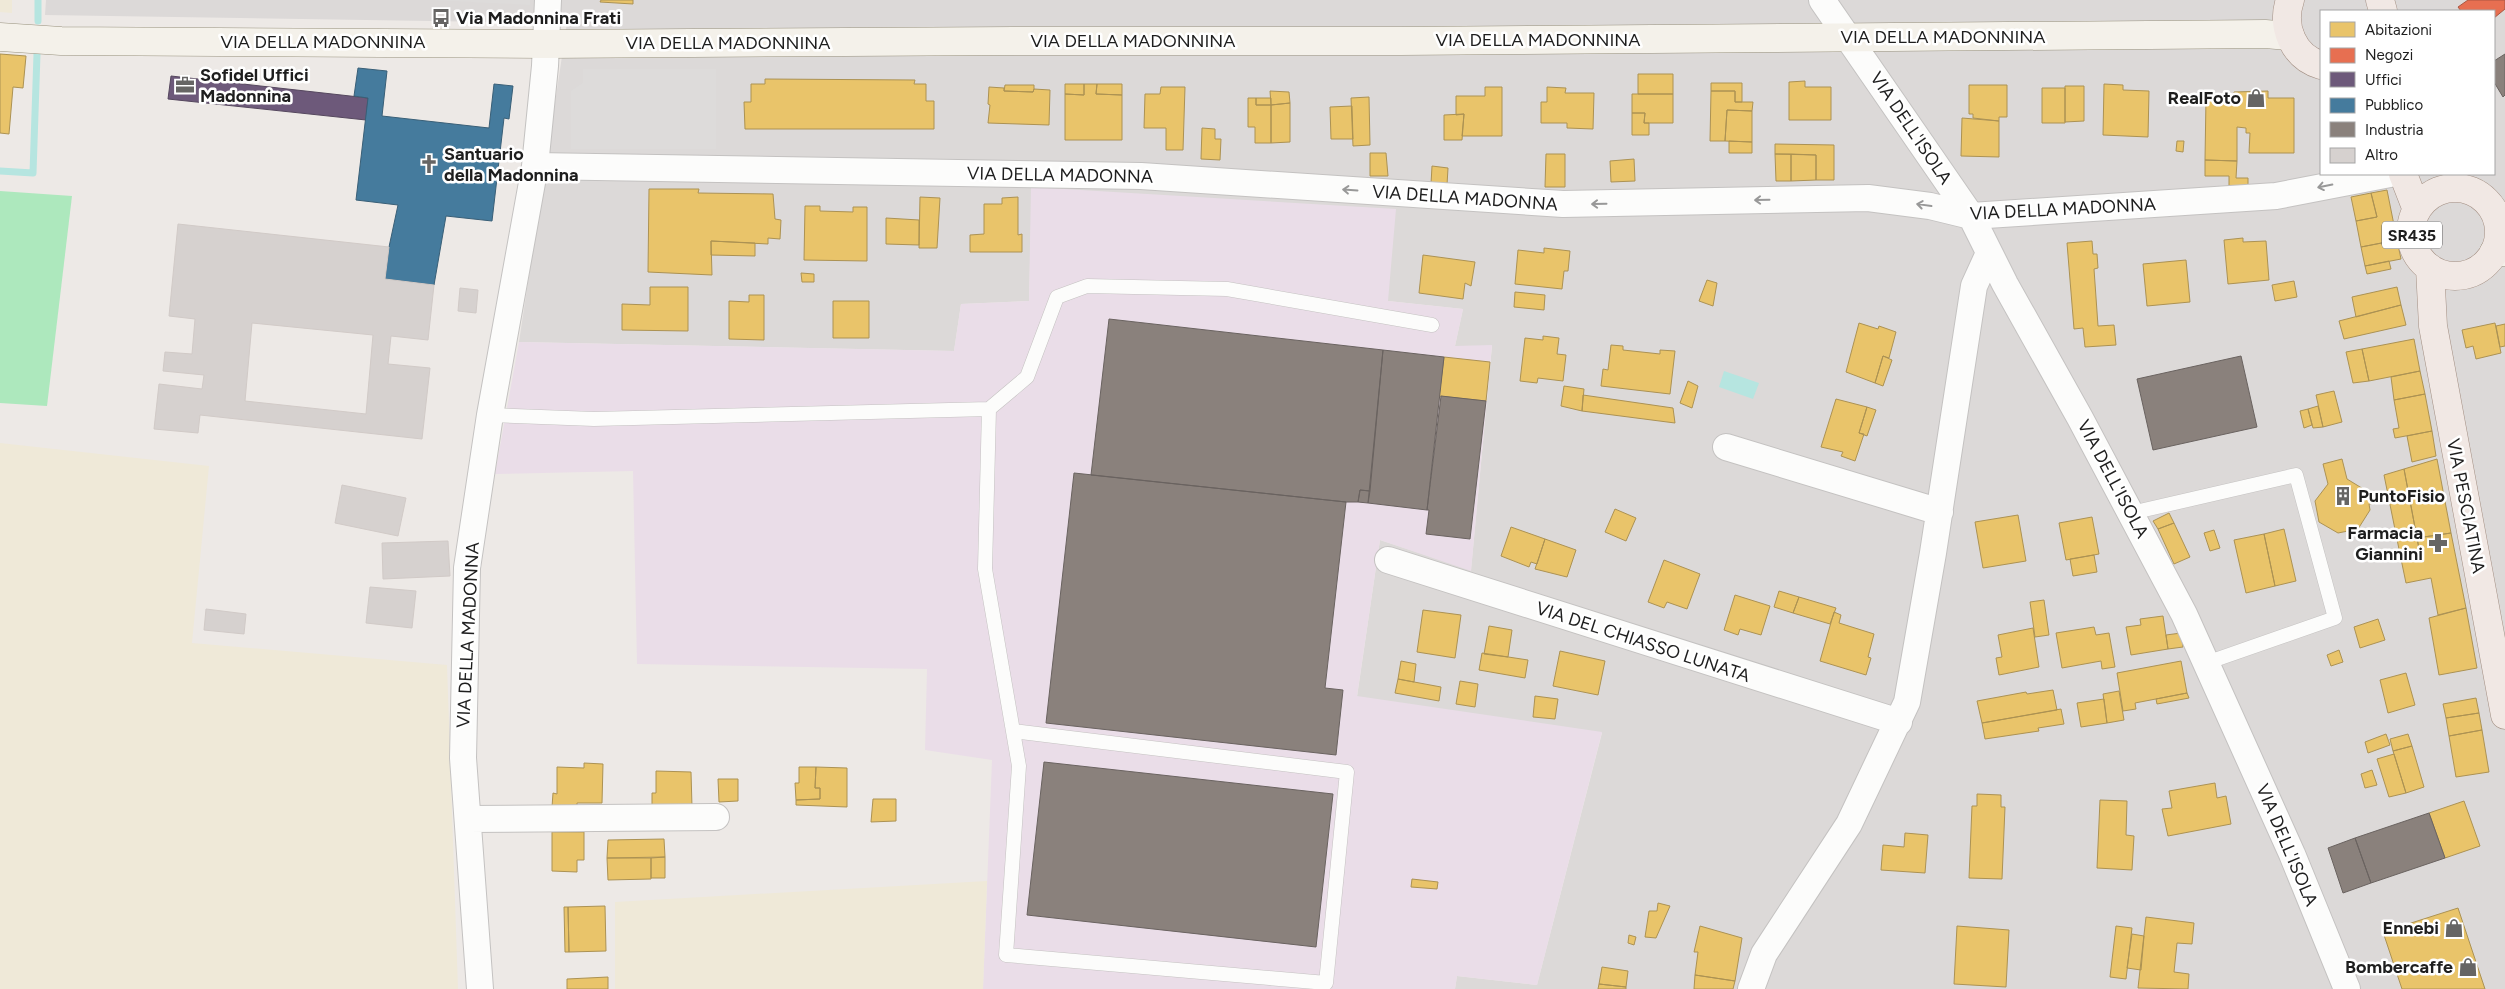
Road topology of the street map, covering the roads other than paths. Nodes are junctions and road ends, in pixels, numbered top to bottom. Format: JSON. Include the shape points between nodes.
{"nodes":[{"id":1,"x":548,"y":0,"type":"edge"},
{"id":2,"x":1822,"y":0,"type":"edge"},
{"id":3,"x":2283,"y":22,"type":"edge"},
{"id":4,"x":0,"y":37,"type":"edge"},
{"id":5,"x":1849,"y":38,"type":"junction"},
{"id":6,"x":546,"y":44,"type":"junction"},
{"id":7,"x":2320,"y":64,"type":"edge"},
{"id":8,"x":535,"y":166,"type":"junction"},
{"id":9,"x":2400,"y":177,"type":"edge"},
{"id":10,"x":2423,"y":204,"type":"junction"},
{"id":11,"x":1977,"y":216,"type":"junction"},
{"id":12,"x":2501,"y":243,"type":"edge"},
{"id":13,"x":1989,"y":252,"type":"junction"},
{"id":14,"x":2433,"y":279,"type":"junction"},
{"id":15,"x":1432,"y":325,"type":"dead end"},
{"id":16,"x":989,"y":409,"type":"junction"},
{"id":17,"x":490,"y":415,"type":"junction"},
{"id":18,"x":1726,"y":447,"type":"dead end"},
{"id":19,"x":1940,"y":512,"type":"junction"},
{"id":20,"x":2131,"y":514,"type":"junction"},
{"id":21,"x":1388,"y":560,"type":"dead end"},
{"id":22,"x":2206,"y":663,"type":"junction"},
{"id":23,"x":2505,"y":715,"type":"edge"},
{"id":24,"x":1899,"y":722,"type":"junction"},
{"id":25,"x":1013,"y":731,"type":"junction"},
{"id":26,"x":716,"y":817,"type":"dead end"},
{"id":27,"x":468,"y":819,"type":"junction"},
{"id":28,"x":480,"y":989,"type":"edge"},
{"id":29,"x":1752,"y":989,"type":"edge"},
{"id":30,"x":2347,"y":989,"type":"edge"}],
"edges":[{"from":1,"to":6,"type":"street","name":"VIA DELLA MADONNA"},
{"from":2,"to":5,"type":"street","name":"VIA DELL'ISOLA"},
{"from":3,"to":5,"type":"street","name":"VIA DELLA MADONNINA"},
{"from":3,"to":7,"type":"main road","via":[[2303,55]]},
{"from":4,"to":6,"type":"street","name":"VIA DELLA MADONNINA","via":[[61,41]]},
{"from":5,"to":6,"type":"street","name":"VIA DELLA MADONNINA"},
{"from":5,"to":11,"type":"street","name":"VIA DELL'ISOLA"},
{"from":6,"to":8,"type":"street","name":"VIA DELLA MADONNA"},
{"from":11,"to":8,"type":"street","name":"VIA DELLA MADONNA","one_way":true,"via":[[1868,198],[1563,204],[1141,176]]},
{"from":8,"to":17,"type":"street","name":"VIA DELLA MADONNA"},
{"from":9,"to":10,"type":"main road","number":"SR435"},
{"from":9,"to":11,"type":"street","name":"VIA DELLA MADONNA","one_way":true,"via":[[2276,196]]},
{"from":10,"to":12,"type":"main road","number":"SR435","via":[[2446,189],[2474,192],[2493,211]]},
{"from":10,"to":14,"type":"main road","number":"SR435","via":[[2411,229],[2412,244]]},
{"from":11,"to":13,"type":"street","name":"VIA DELL'ISOLA"},
{"from":12,"to":14,"type":"main road","number":"SR435","via":[[2486,265],[2472,273]]},
{"from":13,"to":19,"type":"street","via":[[1974,286]]},
{"from":13,"to":20,"type":"street","name":"VIA DELL'ISOLA"},
{"from":14,"to":23,"type":"main road","name":"VIA PESCIATINA","via":[[2432,326]]},
{"from":15,"to":16,"type":"lane","via":[[1227,289],[1087,286],[1057,297],[1027,377]]},
{"from":16,"to":17,"type":"lane","via":[[594,419]]},
{"from":16,"to":25,"type":"lane","via":[[986,569]]},
{"from":17,"to":27,"type":"street","name":"VIA DELLA MADONNA","via":[[467,568],[463,758]]},
{"from":18,"to":19,"type":"street"},
{"from":19,"to":24,"type":"street","via":[[1907,702]]},
{"from":20,"to":22,"type":"street","name":"VIA DELL'ISOLA"},
{"from":20,"to":22,"type":"lane","via":[[2296,475],[2336,618]]},
{"from":21,"to":24,"type":"street","name":"VIA DEL CHIASSO LUNATA"},
{"from":22,"to":30,"type":"street","name":"VIA DELL'ISOLA","via":[[2292,854]]},
{"from":24,"to":29,"type":"street","via":[[1850,824],[1764,954]]},
{"from":25,"to":25,"type":"lane","via":[[1019,766],[1006,955],[1326,983],[1347,772]]},
{"from":26,"to":27,"type":"street"},
{"from":27,"to":28,"type":"street","name":"VIA DELLA MADONNA"}]}
